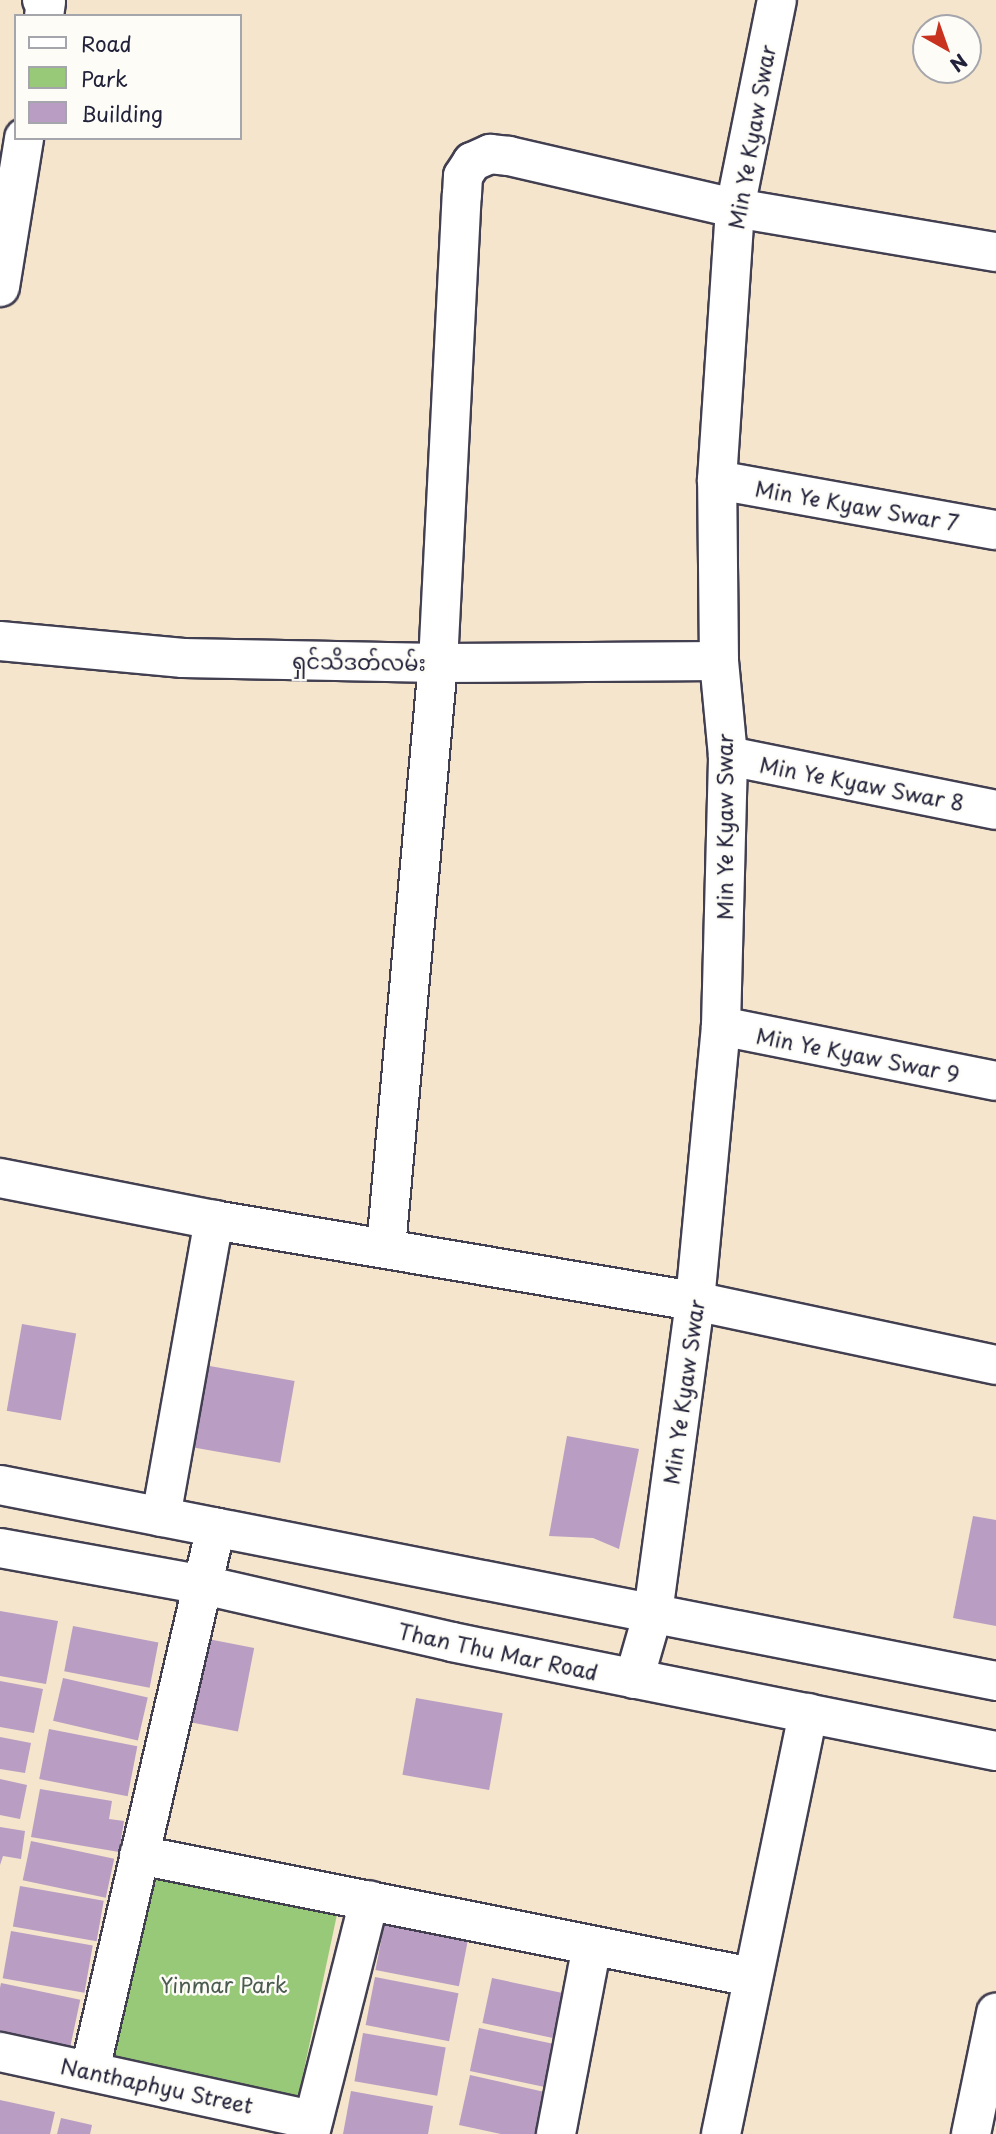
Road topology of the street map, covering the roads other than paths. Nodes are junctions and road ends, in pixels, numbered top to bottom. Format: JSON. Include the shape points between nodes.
{"nodes":[{"id":1,"x":776,"y":0,"type":"edge"},
{"id":2,"x":24,"y":140,"type":"edge"},
{"id":3,"x":735,"y":208,"type":"junction"},
{"id":4,"x":996,"y":252,"type":"edge"},
{"id":5,"x":0,"y":287,"type":"edge"},
{"id":6,"x":717,"y":480,"type":"junction"},
{"id":7,"x":996,"y":530,"type":"edge"},
{"id":8,"x":0,"y":640,"type":"edge"},
{"id":9,"x":719,"y":661,"type":"junction"},
{"id":10,"x":439,"y":663,"type":"junction"},
{"id":11,"x":728,"y":756,"type":"junction"},
{"id":12,"x":996,"y":810,"type":"edge"},
{"id":13,"x":721,"y":1026,"type":"junction"},
{"id":14,"x":996,"y":1081,"type":"edge"},
{"id":15,"x":0,"y":1178,"type":"edge"},
{"id":16,"x":214,"y":1220,"type":"junction"},
{"id":17,"x":386,"y":1248,"type":"junction"},
{"id":18,"x":695,"y":1301,"type":"junction"},
{"id":19,"x":996,"y":1365,"type":"edge"},
{"id":20,"x":0,"y":1485,"type":"edge"},
{"id":21,"x":161,"y":1517,"type":"junction"},
{"id":22,"x":216,"y":1527,"type":"junction"},
{"id":23,"x":0,"y":1548,"type":"edge"},
{"id":24,"x":204,"y":1585,"type":"junction"},
{"id":25,"x":653,"y":1613,"type":"junction"},
{"id":26,"x":634,"y":1679,"type":"junction"},
{"id":27,"x":996,"y":1681,"type":"edge"},
{"id":28,"x":808,"y":1713,"type":"junction"},
{"id":29,"x":996,"y":1751,"type":"edge"},
{"id":30,"x":139,"y":1855,"type":"junction"},
{"id":31,"x":369,"y":1900,"type":"junction"},
{"id":32,"x":592,"y":1946,"type":"junction"},
{"id":33,"x":751,"y":1977,"type":"junction"},
{"id":34,"x":995,"y":2019,"type":"edge"},
{"id":35,"x":0,"y":2052,"type":"edge"},
{"id":36,"x":90,"y":2070,"type":"junction"},
{"id":37,"x":311,"y":2127,"type":"edge"},
{"id":38,"x":556,"y":2134,"type":"edge"},
{"id":39,"x":721,"y":2134,"type":"edge"},
{"id":40,"x":971,"y":2134,"type":"edge"}],
"edges":[{"from":1,"to":3,"type":"street","name":"Min Ye Kyaw Swar"},
{"from":2,"to":5,"type":"street"},
{"from":3,"to":4,"type":"street"},
{"from":3,"to":6,"type":"street","name":"Min Ye Kyaw Swar"},
{"from":3,"to":10,"type":"street","via":[[509,156],[489,154],[472,162],[464,176],[462,195]]},
{"from":6,"to":7,"type":"street","name":"Min Ye Kyaw Swar 7"},
{"from":6,"to":9,"type":"street","name":"Min Ye Kyaw Swar"},
{"from":8,"to":10,"type":"street","name":"ရှင်သိဒတ်လမ်း","via":[[183,658]]},
{"from":9,"to":10,"type":"street","name":"ရှင်သိဒတ်လမ်း"},
{"from":9,"to":11,"type":"street","name":"Min Ye Kyaw Swar"},
{"from":10,"to":17,"type":"street"},
{"from":11,"to":12,"type":"street","name":"Min Ye Kyaw Swar 8"},
{"from":11,"to":13,"type":"street","name":"Min Ye Kyaw Swar"},
{"from":13,"to":14,"type":"street","name":"Min Ye Kyaw Swar 9"},
{"from":13,"to":18,"type":"street","name":"Min Ye Kyaw Swar"},
{"from":15,"to":16,"type":"street"},
{"from":16,"to":17,"type":"street"},
{"from":16,"to":21,"type":"street"},
{"from":17,"to":18,"type":"street"},
{"from":18,"to":19,"type":"street"},
{"from":18,"to":25,"type":"street","name":"Min Ye Kyaw Swar"},
{"from":20,"to":21,"type":"street"},
{"from":21,"to":22,"type":"street"},
{"from":22,"to":24,"type":"street"},
{"from":22,"to":25,"type":"street"},
{"from":23,"to":24,"type":"street","name":"Than Thu Mar Road"},
{"from":24,"to":26,"type":"street","name":"Than Thu Mar Road"},
{"from":24,"to":30,"type":"street"},
{"from":25,"to":26,"type":"street","name":"Min Ye Kyaw Swar"},
{"from":25,"to":27,"type":"street"},
{"from":26,"to":28,"type":"street","name":"Than Thu Mar Road"},
{"from":28,"to":29,"type":"street","name":"Than Thu Mar Road"},
{"from":28,"to":33,"type":"street"},
{"from":30,"to":31,"type":"street"},
{"from":30,"to":36,"type":"street"},
{"from":31,"to":32,"type":"street"},
{"from":31,"to":37,"type":"street"},
{"from":32,"to":33,"type":"street"},
{"from":32,"to":38,"type":"street"},
{"from":33,"to":39,"type":"street"},
{"from":34,"to":40,"type":"street"},
{"from":35,"to":36,"type":"street","name":"Nanthaphyu Street"},
{"from":36,"to":37,"type":"street","name":"Nanthaphyu Street"}]}
